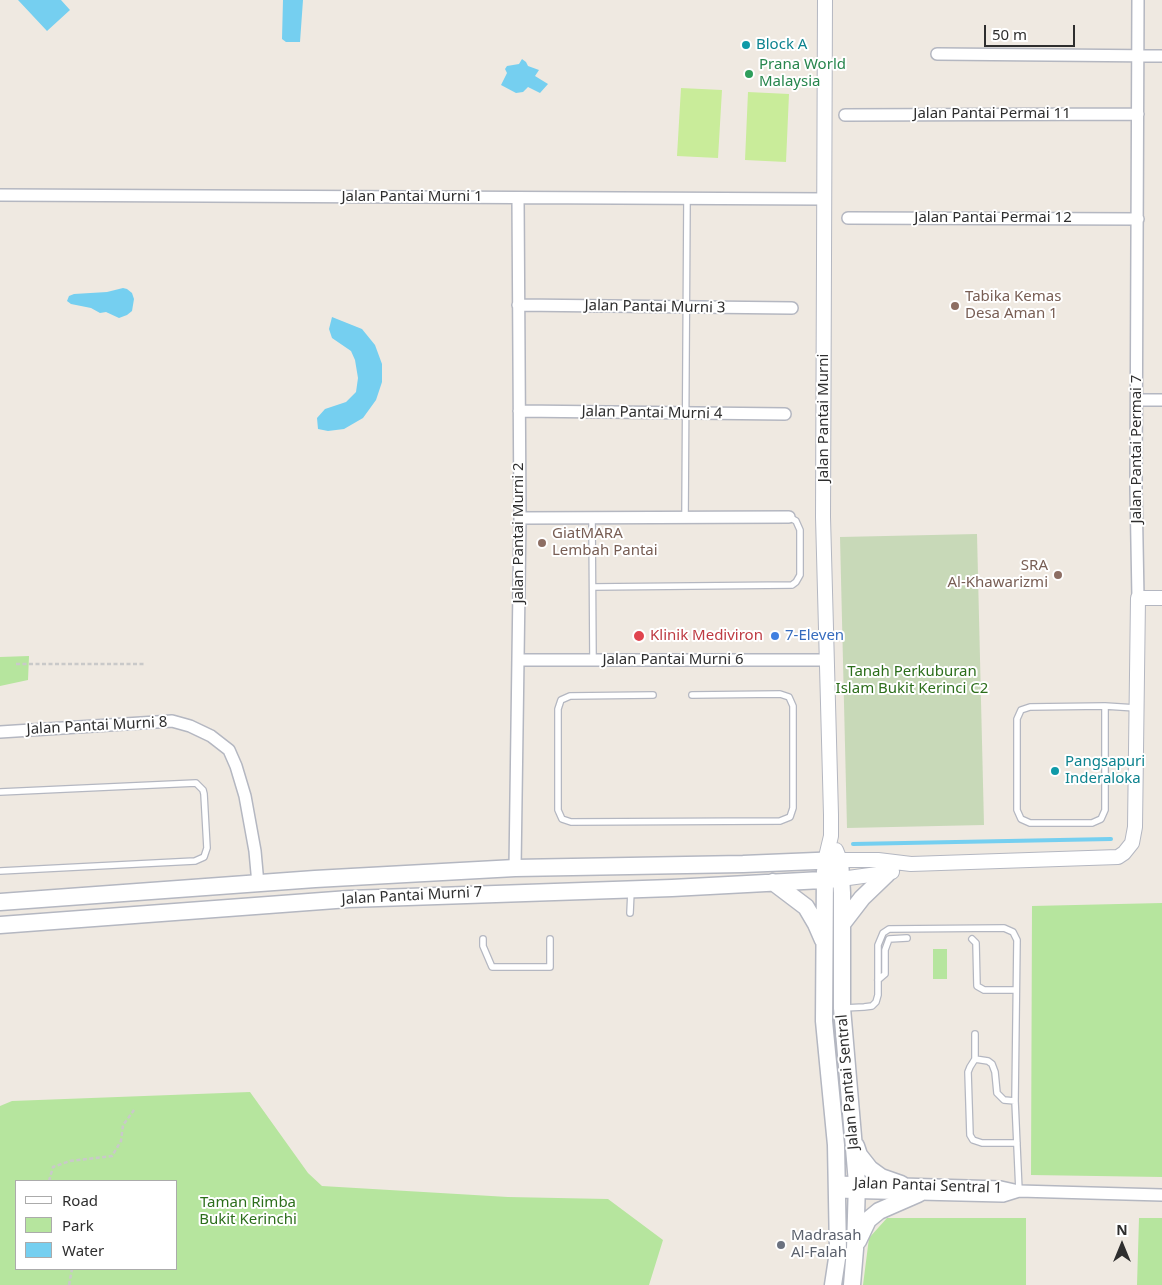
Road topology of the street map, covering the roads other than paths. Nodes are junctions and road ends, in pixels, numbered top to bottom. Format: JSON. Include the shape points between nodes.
{"nodes":[{"id":1,"x":825,"y":0,"type":"edge"},
{"id":2,"x":1138,"y":0,"type":"edge"},
{"id":3,"x":938,"y":54,"type":"dead end"},
{"id":4,"x":1138,"y":56,"type":"junction"},
{"id":5,"x":1162,"y":56,"type":"edge"},
{"id":6,"x":1138,"y":114,"type":"junction"},
{"id":7,"x":845,"y":115,"type":"dead end"},
{"id":8,"x":0,"y":195,"type":"edge"},
{"id":9,"x":518,"y":198,"type":"junction"},
{"id":10,"x":687,"y":199,"type":"junction"},
{"id":11,"x":824,"y":199,"type":"junction"},
{"id":12,"x":848,"y":218,"type":"dead end"},
{"id":13,"x":1138,"y":219,"type":"junction"},
{"id":14,"x":518,"y":305,"type":"junction"},
{"id":15,"x":686,"y":308,"type":"junction"},
{"id":16,"x":792,"y":308,"type":"dead end"},
{"id":17,"x":1136,"y":400,"type":"junction"},
{"id":18,"x":1162,"y":400,"type":"edge"},
{"id":19,"x":519,"y":411,"type":"junction"},
{"id":20,"x":685,"y":414,"type":"junction"},
{"id":21,"x":785,"y":414,"type":"dead end"},
{"id":22,"x":789,"y":517,"type":"joint"},
{"id":23,"x":520,"y":518,"type":"junction"},
{"id":24,"x":592,"y":518,"type":"junction"},
{"id":25,"x":685,"y":518,"type":"junction"},
{"id":26,"x":593,"y":587,"type":"junction"},
{"id":27,"x":1138,"y":598,"type":"junction"},
{"id":28,"x":1162,"y":598,"type":"edge"},
{"id":29,"x":519,"y":660,"type":"junction"},
{"id":30,"x":593,"y":660,"type":"junction"},
{"id":31,"x":827,"y":660,"type":"junction"},
{"id":32,"x":653,"y":695,"type":"dead end"},
{"id":33,"x":692,"y":695,"type":"dead end"},
{"id":34,"x":1105,"y":706,"type":"junction"},
{"id":35,"x":1136,"y":708,"type":"junction"},
{"id":36,"x":0,"y":732,"type":"edge"},
{"id":37,"x":0,"y":792,"type":"edge"},
{"id":38,"x":832,"y":860,"type":"junction"},
{"id":39,"x":911,"y":864,"type":"junction"},
{"id":40,"x":514,"y":868,"type":"junction"},
{"id":41,"x":0,"y":871,"type":"edge"},
{"id":42,"x":887,"y":874,"type":"junction"},
{"id":43,"x":833,"y":879,"type":"junction"},
{"id":44,"x":774,"y":882,"type":"junction"},
{"id":45,"x":258,"y":884,"type":"junction"},
{"id":46,"x":631,"y":889,"type":"junction"},
{"id":47,"x":0,"y":902,"type":"edge"},
{"id":48,"x":630,"y":913,"type":"dead end"},
{"id":49,"x":842,"y":924,"type":"junction"},
{"id":50,"x":0,"y":925,"type":"edge"},
{"id":51,"x":907,"y":938,"type":"dead end"},
{"id":52,"x":483,"y":939,"type":"dead end"},
{"id":53,"x":550,"y":939,"type":"dead end"},
{"id":54,"x":972,"y":939,"type":"dead end"},
{"id":55,"x":824,"y":944,"type":"junction"},
{"id":56,"x":878,"y":980,"type":"junction"},
{"id":57,"x":1016,"y":990,"type":"junction"},
{"id":58,"x":842,"y":1008,"type":"junction"},
{"id":59,"x":975,"y":1034,"type":"dead end"},
{"id":60,"x":975,"y":1060,"type":"junction"},
{"id":61,"x":1016,"y":1101,"type":"junction"},
{"id":62,"x":852,"y":1137,"type":"junction"},
{"id":63,"x":1017,"y":1143,"type":"junction"},
{"id":64,"x":901,"y":1184,"type":"junction"},
{"id":65,"x":836,"y":1187,"type":"junction"},
{"id":66,"x":857,"y":1188,"type":"junction"},
{"id":67,"x":1019,"y":1191,"type":"junction"},
{"id":68,"x":918,"y":1194,"type":"junction"},
{"id":69,"x":1162,"y":1195,"type":"edge"},
{"id":70,"x":855,"y":1249,"type":"junction"},
{"id":71,"x":833,"y":1285,"type":"edge"},
{"id":72,"x":852,"y":1285,"type":"edge"}],
"edges":[{"from":1,"to":11,"type":"street","name":"Jalan Pantai Murni"},
{"from":2,"to":4,"type":"street","name":"Jalan Pantai Permai 7"},
{"from":3,"to":4,"type":"street"},
{"from":4,"to":5,"type":"street"},
{"from":4,"to":6,"type":"street","name":"Jalan Pantai Permai 7"},
{"from":6,"to":7,"type":"street","name":"Jalan Pantai Permai 11"},
{"from":6,"to":13,"type":"street","name":"Jalan Pantai Permai 7"},
{"from":8,"to":9,"type":"street","name":"Jalan Pantai Murni 1"},
{"from":9,"to":10,"type":"street","name":"Jalan Pantai Murni 1"},
{"from":9,"to":14,"type":"street","name":"Jalan Pantai Murni 2"},
{"from":10,"to":11,"type":"street","name":"Jalan Pantai Murni 1"},
{"from":10,"to":15,"type":"lane"},
{"from":11,"to":31,"type":"street","name":"Jalan Pantai Murni","via":[[823,517]]},
{"from":12,"to":13,"type":"street","name":"Jalan Pantai Permai 12"},
{"from":13,"to":17,"type":"street","name":"Jalan Pantai Permai 7"},
{"from":14,"to":15,"type":"street","name":"Jalan Pantai Murni 3"},
{"from":14,"to":19,"type":"street","name":"Jalan Pantai Murni 2"},
{"from":15,"to":16,"type":"street","name":"Jalan Pantai Murni 3"},
{"from":15,"to":20,"type":"lane"},
{"from":17,"to":18,"type":"street"},
{"from":17,"to":27,"type":"street","name":"Jalan Pantai Permai 7"},
{"from":19,"to":20,"type":"street","name":"Jalan Pantai Murni 4"},
{"from":19,"to":23,"type":"street","name":"Jalan Pantai Murni 2"},
{"from":20,"to":21,"type":"street","name":"Jalan Pantai Murni 4"},
{"from":20,"to":25,"type":"lane"},
{"from":22,"to":25,"type":"street"},
{"from":22,"to":26,"type":"lane","via":[[796,521],[800,530],[800,575],[792,585]]},
{"from":23,"to":24,"type":"street"},
{"from":23,"to":29,"type":"street","name":"Jalan Pantai Murni 2"},
{"from":24,"to":25,"type":"street"},
{"from":24,"to":26,"type":"lane"},
{"from":26,"to":30,"type":"lane"},
{"from":27,"to":28,"type":"street"},
{"from":27,"to":35,"type":"street","name":"Jalan Pantai Permai 7"},
{"from":29,"to":30,"type":"street","name":"Jalan Pantai Murni 6"},
{"from":29,"to":40,"type":"street","name":"Jalan Pantai Murni 2"},
{"from":30,"to":31,"type":"street","name":"Jalan Pantai Murni 6"},
{"from":31,"to":38,"type":"street","name":"Jalan Pantai Murni"},
{"from":32,"to":33,"type":"lane","via":[[570,696],[561,700],[558,709],[558,810],[562,818],[580,822],[780,821],[790,817],[793,808],[793,716],[789,698],[780,694]]},
{"from":34,"to":34,"type":"lane","via":[[1105,810],[1101,819],[1092,823],[1030,823],[1021,819],[1018,810],[1017,719],[1021,710],[1030,707]]},
{"from":34,"to":35,"type":"lane"},
{"from":35,"to":39,"type":"street","name":"Jalan Pantai Permai 7","via":[[1135,827],[1132,843],[1124,854],[1118,857]]},
{"from":36,"to":45,"type":"street","name":"Jalan Pantai Murni 8","via":[[172,721],[211,736],[229,750],[236,766],[245,796]]},
{"from":37,"to":41,"type":"lane","via":[[196,783],[204,794],[207,848],[204,857],[194,861]]},
{"from":38,"to":39,"type":"street"},
{"from":38,"to":40,"type":"main road","name":"Jalan Pantai Murni 7"},
{"from":38,"to":43,"type":"main road"},
{"from":39,"to":42,"type":"street"},
{"from":40,"to":45,"type":"main road","name":"Jalan Pantai Murni 7"},
{"from":42,"to":43,"type":"street"},
{"from":42,"to":49,"type":"main road","via":[[862,898]]},
{"from":43,"to":44,"type":"main road","name":"Jalan Pantai Murni 7"},
{"from":43,"to":49,"type":"main road","name":"Jalan Pantai Sentral"},
{"from":43,"to":55,"type":"main road","name":"Jalan Pantai Sentral"},
{"from":44,"to":46,"type":"main road","name":"Jalan Pantai Murni 7"},
{"from":44,"to":55,"type":"main road","via":[[806,907]]},
{"from":45,"to":47,"type":"main road","name":"Jalan Pantai Murni 7"},
{"from":46,"to":48,"type":"lane"},
{"from":46,"to":50,"type":"main road","name":"Jalan Pantai Murni 7","via":[[349,899]]},
{"from":49,"to":58,"type":"main road","name":"Jalan Pantai Sentral"},
{"from":51,"to":56,"type":"lane","via":[[889,939],[884,974]]},
{"from":52,"to":53,"type":"lane","via":[[492,967],[550,967]]},
{"from":54,"to":57,"type":"lane","via":[[976,943],[978,986],[984,990]]},
{"from":55,"to":65,"type":"main road","name":"Jalan Pantai Sentral","via":[[824,1021],[836,1145]]},
{"from":56,"to":57,"type":"lane","via":[[878,944],[889,929],[1004,928],[1013,932],[1017,940]]},
{"from":56,"to":58,"type":"lane","via":[[878,995],[872,1006]]},
{"from":57,"to":61,"type":"lane"},
{"from":58,"to":62,"type":"main road","name":"Jalan Pantai Sentral"},
{"from":59,"to":60,"type":"lane"},
{"from":60,"to":61,"type":"lane","via":[[992,1064],[1000,1097]]},
{"from":60,"to":63,"type":"lane","via":[[968,1072],[970,1135],[982,1143]]},
{"from":61,"to":63,"type":"lane"},
{"from":62,"to":64,"type":"main road","via":[[870,1169]]},
{"from":62,"to":66,"type":"main road","name":"Jalan Pantai Sentral"},
{"from":63,"to":67,"type":"lane"},
{"from":64,"to":66,"type":"street","name":"Jalan Pantai Sentral 1"},
{"from":64,"to":67,"type":"street","name":"Jalan Pantai Sentral 1","via":[[1001,1187]]},
{"from":65,"to":66,"type":"street","name":"Jalan Pantai Sentral 1"},
{"from":65,"to":71,"type":"main road","name":"Jalan Pantai Sentral","via":[[838,1252]]},
{"from":66,"to":68,"type":"street","name":"Jalan Pantai Sentral 1"},
{"from":66,"to":70,"type":"main road","name":"Jalan Pantai Sentral"},
{"from":67,"to":68,"type":"street","name":"Jalan Pantai Sentral 1","via":[[1003,1196]]},
{"from":67,"to":69,"type":"street","name":"Jalan Pantai Sentral 1"},
{"from":68,"to":70,"type":"main road","via":[[868,1220]]},
{"from":70,"to":72,"type":"main road","name":"Jalan Pantai Sentral"}]}
